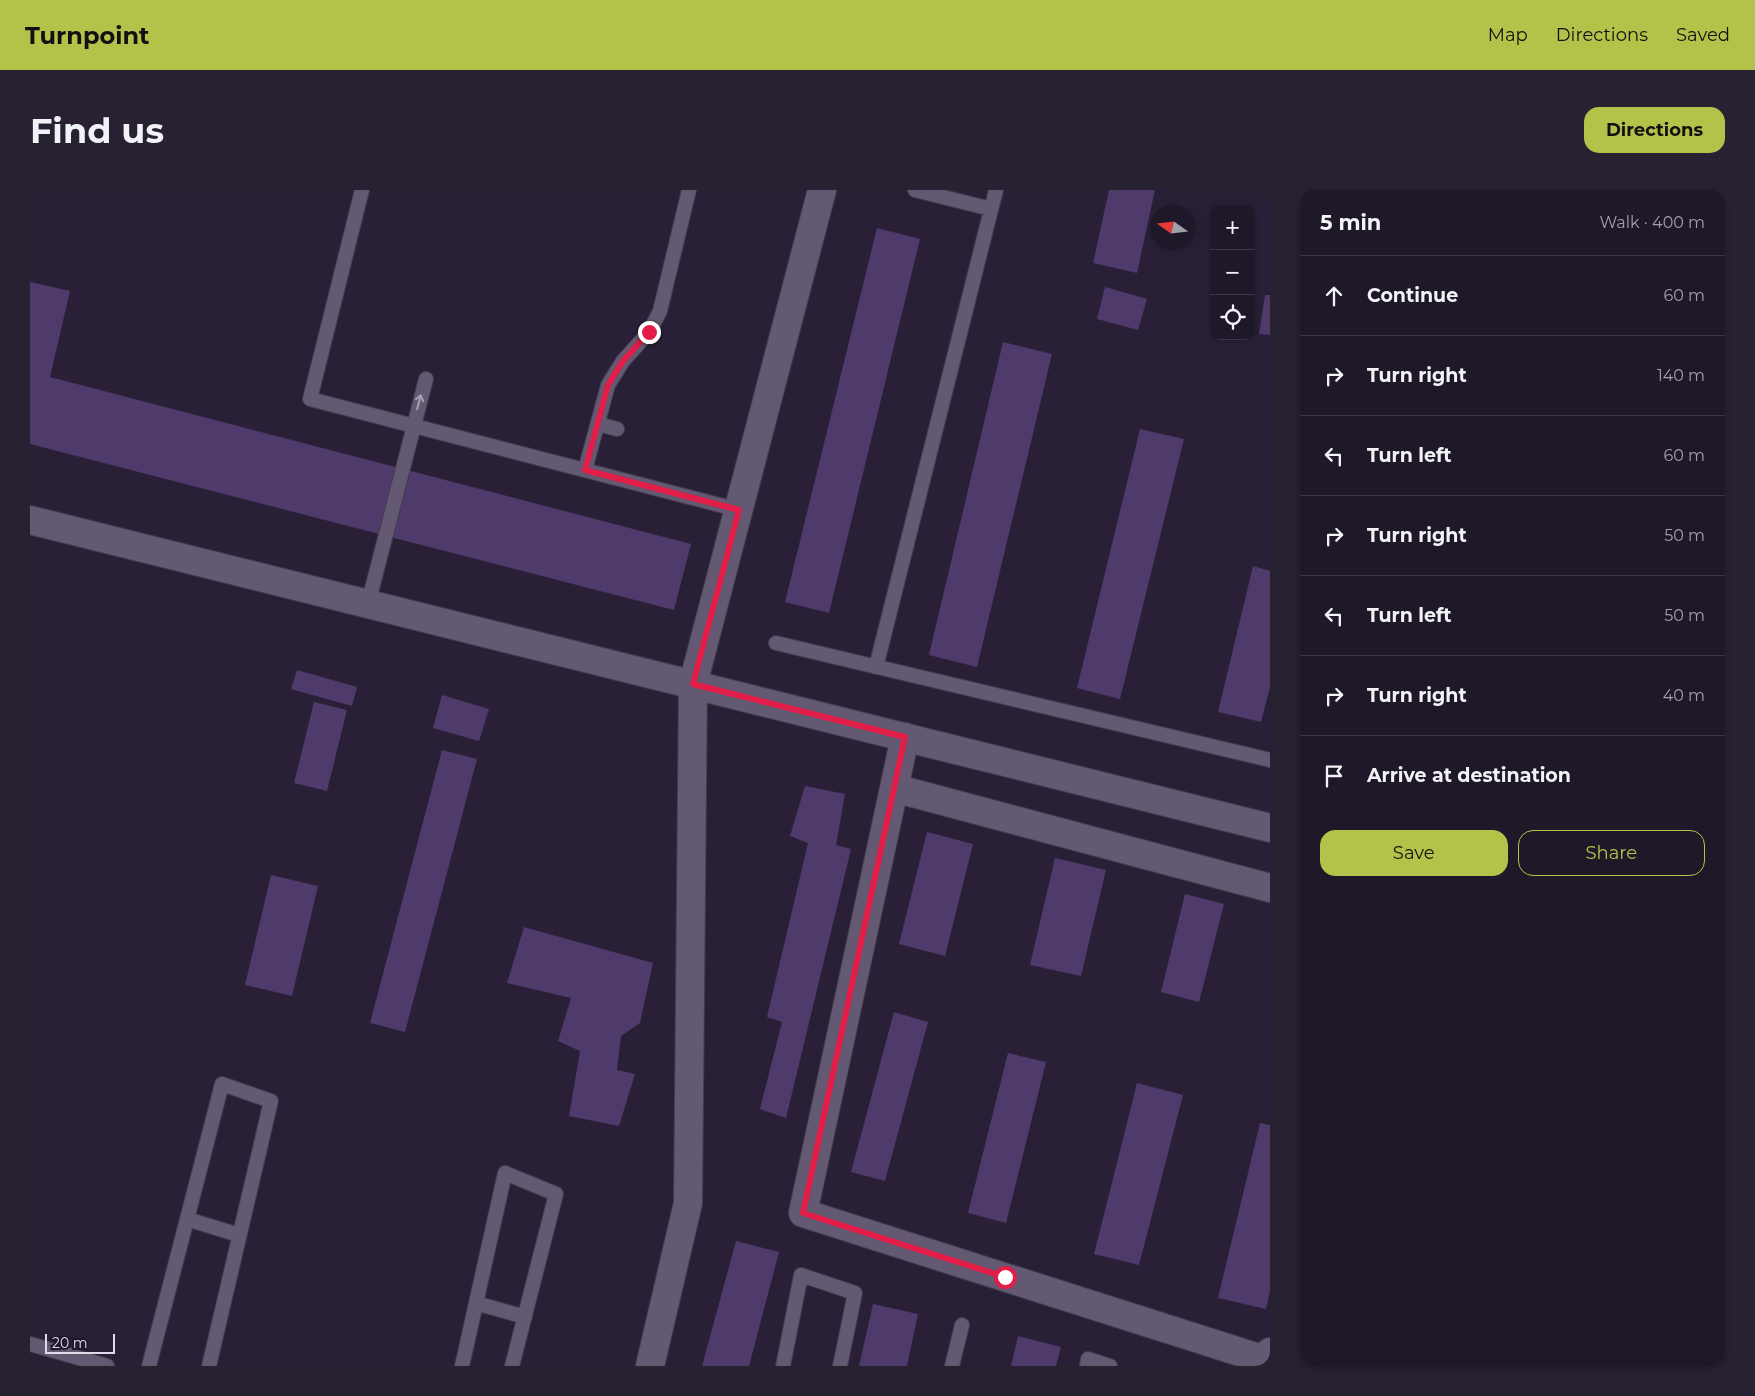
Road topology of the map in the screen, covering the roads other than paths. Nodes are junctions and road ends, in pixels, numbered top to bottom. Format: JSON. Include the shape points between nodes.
{"nodes":[{"id":1,"x":362,"y":190,"type":"edge"},
{"id":2,"x":689,"y":190,"type":"edge"},
{"id":3,"x":822,"y":190,"type":"edge"},
{"id":4,"x":915,"y":190,"type":"edge"},
{"id":5,"x":996,"y":190,"type":"edge"},
{"id":6,"x":992,"y":209,"type":"junction"},
{"id":7,"x":426,"y":379,"type":"dead end"},
{"id":8,"x":413,"y":424,"type":"junction"},
{"id":9,"x":598,"y":424,"type":"junction"},
{"id":10,"x":617,"y":429,"type":"dead end"},
{"id":11,"x":585,"y":470,"type":"junction"},
{"id":12,"x":739,"y":510,"type":"junction"},
{"id":13,"x":30,"y":520,"type":"edge"},
{"id":14,"x":368,"y":604,"type":"junction"},
{"id":15,"x":776,"y":643,"type":"dead end"},
{"id":16,"x":876,"y":667,"type":"junction"},
{"id":17,"x":693,"y":684,"type":"junction"},
{"id":18,"x":905,"y":737,"type":"junction"},
{"id":19,"x":1270,"y":760,"type":"edge"},
{"id":20,"x":894,"y":788,"type":"junction"},
{"id":21,"x":1270,"y":828,"type":"edge"},
{"id":22,"x":1270,"y":888,"type":"edge"},
{"id":23,"x":187,"y":1219,"type":"junction"},
{"id":24,"x":239,"y":1235,"type":"junction"},
{"id":25,"x":476,"y":1303,"type":"junction"},
{"id":26,"x":525,"y":1317,"type":"junction"},
{"id":27,"x":962,"y":1325,"type":"dead end"},
{"id":28,"x":30,"y":1344,"type":"edge"},
{"id":29,"x":1270,"y":1352,"type":"edge"},
{"id":30,"x":107,"y":1366,"type":"edge"},
{"id":31,"x":149,"y":1366,"type":"edge"},
{"id":32,"x":209,"y":1366,"type":"edge"},
{"id":33,"x":462,"y":1366,"type":"edge"},
{"id":34,"x":512,"y":1366,"type":"edge"},
{"id":35,"x":650,"y":1366,"type":"edge"},
{"id":36,"x":783,"y":1366,"type":"edge"},
{"id":37,"x":840,"y":1366,"type":"edge"},
{"id":38,"x":952,"y":1366,"type":"edge"},
{"id":39,"x":1087,"y":1366,"type":"edge"},
{"id":40,"x":1110,"y":1366,"type":"edge"}],
"edges":[{"from":1,"to":8,"type":"lane","via":[[310,399]]},
{"from":2,"to":9,"type":"lane","via":[[660,311],[649,332],[623,361],[608,385]]},
{"from":3,"to":12,"type":"street"},
{"from":4,"to":6,"type":"lane"},
{"from":5,"to":6,"type":"lane"},
{"from":6,"to":16,"type":"lane"},
{"from":8,"to":7,"type":"lane","one_way":true},
{"from":8,"to":11,"type":"lane"},
{"from":8,"to":14,"type":"lane"},
{"from":9,"to":10,"type":"lane"},
{"from":9,"to":11,"type":"lane"},
{"from":11,"to":12,"type":"lane"},
{"from":12,"to":17,"type":"street"},
{"from":13,"to":14,"type":"street"},
{"from":14,"to":17,"type":"street"},
{"from":15,"to":16,"type":"lane"},
{"from":16,"to":19,"type":"lane"},
{"from":17,"to":18,"type":"street"},
{"from":17,"to":35,"type":"street","via":[[688,1203]]},
{"from":18,"to":20,"type":"street"},
{"from":18,"to":21,"type":"street"},
{"from":20,"to":22,"type":"street"},
{"from":20,"to":29,"type":"street","via":[[803,1213],[1262,1359]]},
{"from":23,"to":24,"type":"lane"},
{"from":23,"to":24,"type":"lane","via":[[222,1084],[271,1101]]},
{"from":23,"to":31,"type":"lane"},
{"from":24,"to":32,"type":"lane"},
{"from":25,"to":26,"type":"lane"},
{"from":25,"to":26,"type":"lane","via":[[505,1173],[556,1194]]},
{"from":25,"to":33,"type":"lane"},
{"from":26,"to":34,"type":"lane"},
{"from":27,"to":38,"type":"lane"},
{"from":28,"to":30,"type":"lane"},
{"from":36,"to":37,"type":"lane","via":[[801,1276],[854,1293]]},
{"from":39,"to":40,"type":"lane","via":[[1088,1359]]}]}
